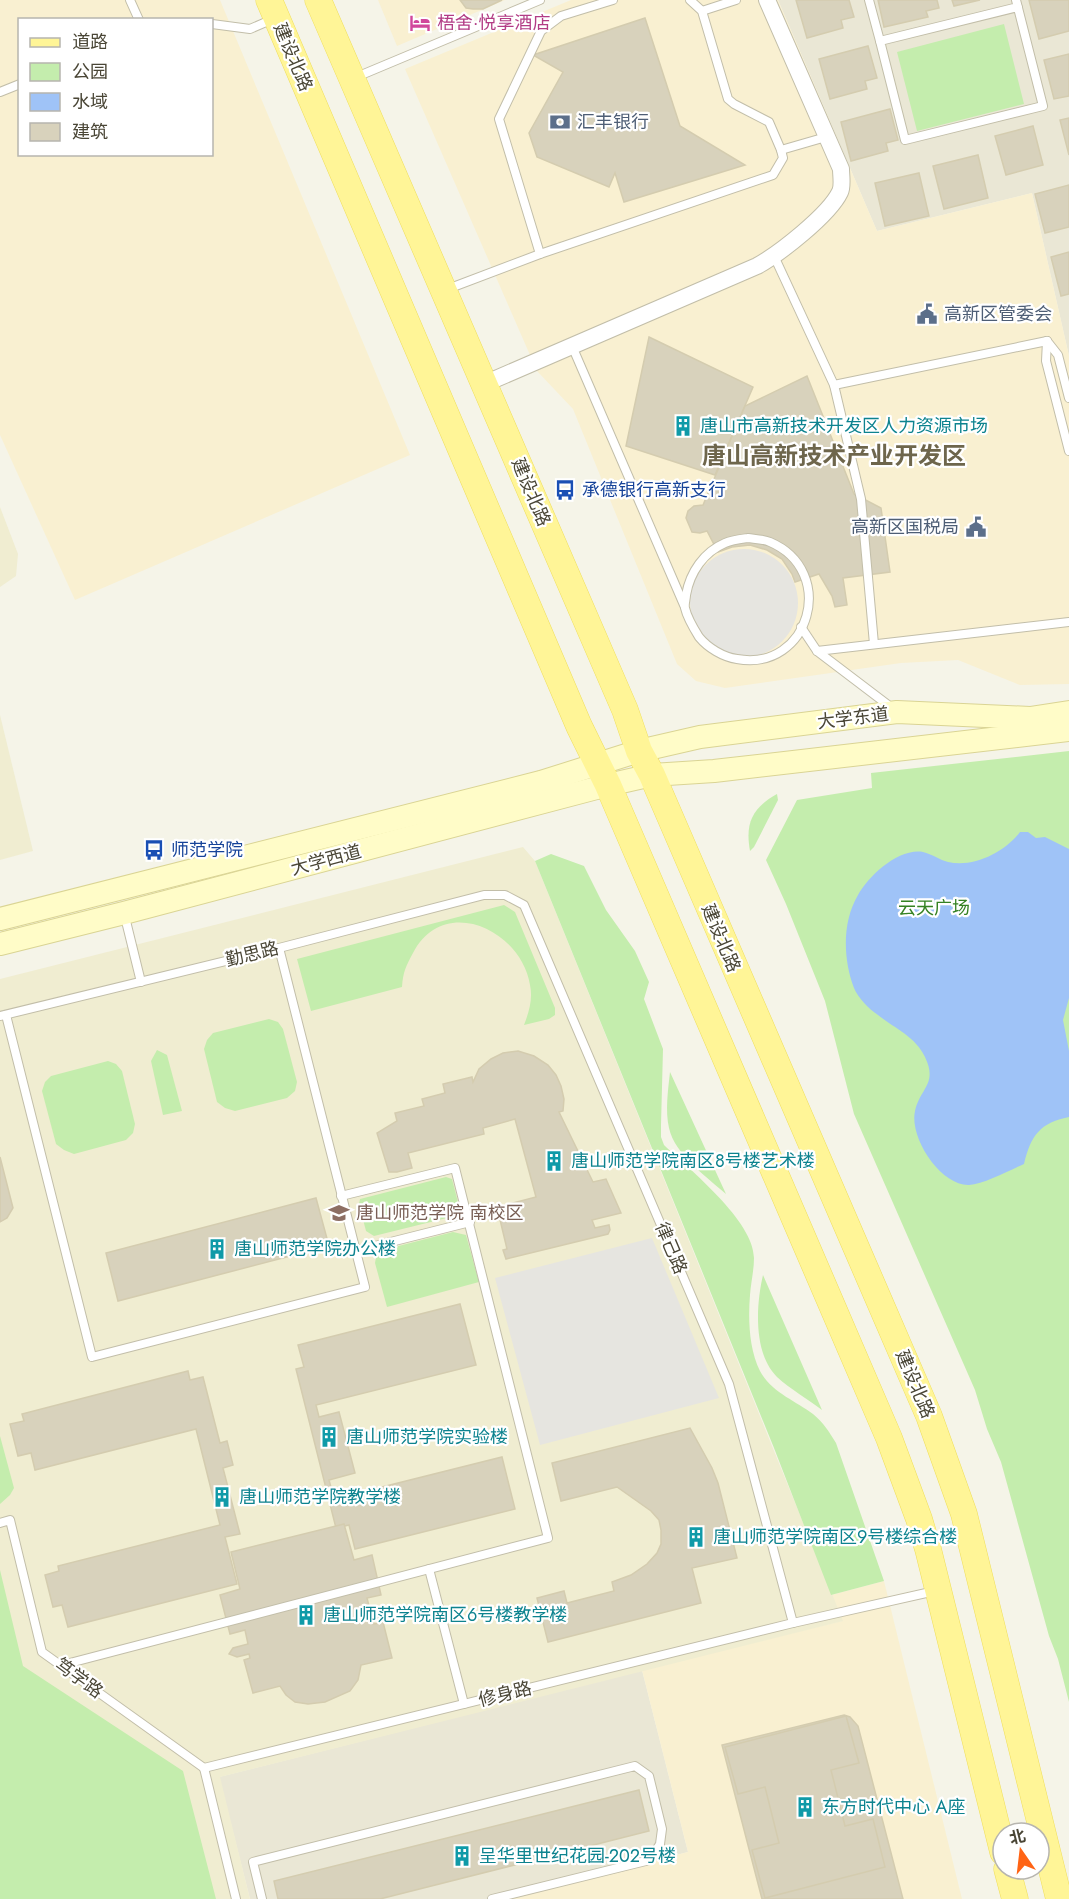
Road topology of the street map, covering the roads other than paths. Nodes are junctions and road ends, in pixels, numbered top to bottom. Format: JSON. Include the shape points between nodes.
{"nodes":[{"id":1,"x":130,"y":0,"type":"edge"},
{"id":2,"x":318,"y":0,"type":"edge"},
{"id":3,"x":540,"y":0,"type":"edge"},
{"id":4,"x":613,"y":0,"type":"edge"},
{"id":5,"x":690,"y":0,"type":"edge"},
{"id":6,"x":736,"y":0,"type":"edge"},
{"id":7,"x":767,"y":0,"type":"edge"},
{"id":8,"x":869,"y":0,"type":"edge"},
{"id":9,"x":526,"y":3,"type":"edge"},
{"id":10,"x":1017,"y":3,"type":"edge"},
{"id":11,"x":273,"y":9,"type":"edge"},
{"id":12,"x":702,"y":11,"type":"junction"},
{"id":13,"x":138,"y":18,"type":"edge"},
{"id":14,"x":213,"y":24,"type":"edge"},
{"id":15,"x":880,"y":41,"type":"junction"},
{"id":16,"x":351,"y":79,"type":"junction"},
{"id":17,"x":18,"y":85,"type":"edge"},
{"id":18,"x":0,"y":93,"type":"edge"},
{"id":19,"x":826,"y":136,"type":"junction"},
{"id":20,"x":781,"y":150,"type":"junction"},
{"id":21,"x":540,"y":254,"type":"junction"},
{"id":22,"x":774,"y":256,"type":"junction"},
{"id":23,"x":444,"y":290,"type":"junction"},
{"id":24,"x":1047,"y":341,"type":"junction"},
{"id":25,"x":572,"y":346,"type":"junction"},
{"id":26,"x":484,"y":384,"type":"junction"},
{"id":27,"x":834,"y":385,"type":"junction"},
{"id":28,"x":1069,"y":398,"type":"edge"},
{"id":29,"x":1069,"y":451,"type":"edge"},
{"id":30,"x":684,"y":607,"type":"junction"},
{"id":31,"x":1069,"y":622,"type":"edge"},
{"id":32,"x":801,"y":627,"type":"junction"},
{"id":33,"x":874,"y":644,"type":"junction"},
{"id":34,"x":817,"y":651,"type":"junction"},
{"id":35,"x":897,"y":712,"type":"junction"},
{"id":36,"x":1069,"y":712,"type":"edge"},
{"id":37,"x":1069,"y":730,"type":"edge"},
{"id":38,"x":639,"y":752,"type":"junction"},
{"id":39,"x":602,"y":775,"type":"junction"},
{"id":40,"x":652,"y":775,"type":"junction"},
{"id":41,"x":505,"y":895,"type":"joint"},
{"id":42,"x":124,"y":913,"type":"junction"},
{"id":43,"x":0,"y":919,"type":"edge"},
{"id":44,"x":0,"y":944,"type":"edge"},
{"id":45,"x":279,"y":948,"type":"junction"},
{"id":46,"x":141,"y":982,"type":"junction"},
{"id":47,"x":3,"y":1015,"type":"edge"},
{"id":48,"x":341,"y":1196,"type":"junction"},
{"id":49,"x":470,"y":1222,"type":"junction"},
{"id":50,"x":356,"y":1251,"type":"junction"},
{"id":51,"x":0,"y":1523,"type":"edge"},
{"id":52,"x":429,"y":1569,"type":"junction"},
{"id":53,"x":938,"y":1590,"type":"junction"},
{"id":54,"x":793,"y":1623,"type":"junction"},
{"id":55,"x":62,"y":1665,"type":"junction"},
{"id":56,"x":464,"y":1704,"type":"junction"},
{"id":57,"x":204,"y":1768,"type":"junction"},
{"id":58,"x":995,"y":1821,"type":"edge"},
{"id":59,"x":1010,"y":1881,"type":"edge"},
{"id":60,"x":236,"y":1899,"type":"edge"},
{"id":61,"x":262,"y":1899,"type":"edge"},
{"id":62,"x":492,"y":1899,"type":"edge"},
{"id":63,"x":1015,"y":1899,"type":"edge"},
{"id":64,"x":1059,"y":1899,"type":"edge"}],
"edges":[{"from":1,"to":13,"type":"lane"},
{"from":2,"to":16,"type":"main road","name":"建设北路"},
{"from":3,"to":9,"type":"lane"},
{"from":4,"to":21,"type":"lane","via":[[561,16],[541,31],[499,119]]},
{"from":5,"to":12,"type":"lane"},
{"from":6,"to":12,"type":"lane"},
{"from":7,"to":19,"type":"street"},
{"from":8,"to":15,"type":"lane"},
{"from":9,"to":16,"type":"lane"},
{"from":10,"to":15,"type":"lane"},
{"from":10,"to":15,"type":"lane","via":[[1043,106],[905,140]]},
{"from":11,"to":14,"type":"lane","via":[[250,28]]},
{"from":11,"to":39,"type":"main road","name":"建设北路"},
{"from":12,"to":20,"type":"lane","via":[[728,99],[769,122]]},
{"from":16,"to":23,"type":"main road","name":"建设北路"},
{"from":17,"to":18,"type":"lane"},
{"from":19,"to":20,"type":"lane"},
{"from":19,"to":22,"type":"street","via":[[841,169],[842,190],[830,208]]},
{"from":20,"to":21,"type":"lane","via":[[783,159],[773,175]]},
{"from":21,"to":23,"type":"lane"},
{"from":22,"to":25,"type":"street"},
{"from":22,"to":27,"type":"lane"},
{"from":23,"to":26,"type":"main road","name":"建设北路"},
{"from":24,"to":27,"type":"lane"},
{"from":24,"to":28,"type":"lane","via":[[1058,355]]},
{"from":24,"to":29,"type":"lane","via":[[1046,361]]},
{"from":25,"to":26,"type":"street"},
{"from":25,"to":30,"type":"lane"},
{"from":26,"to":38,"type":"main road","name":"建设北路","via":[[625,710]]},
{"from":27,"to":33,"type":"lane","via":[[861,499]]},
{"from":30,"to":32,"type":"lane","via":[[700,638],[729,658],[765,659],[795,641]]},
{"from":30,"to":32,"type":"lane","via":[[688,585],[709,552],[727,542],[748,538],[768,541],[794,558],[809,585],[810,606]]},
{"from":31,"to":33,"type":"lane"},
{"from":32,"to":34,"type":"lane"},
{"from":33,"to":34,"type":"lane"},
{"from":34,"to":35,"type":"lane"},
{"from":35,"to":36,"type":"main road","name":"大学东道","via":[[1030,718]]},
{"from":35,"to":38,"type":"main road","name":"大学东道","via":[[700,737]]},
{"from":37,"to":40,"type":"main road","name":"大学东道"},
{"from":38,"to":39,"type":"main road","name":"大学西道"},
{"from":38,"to":40,"type":"main road","name":"建设北路"},
{"from":39,"to":40,"type":"main road","name":"大学西道"},
{"from":39,"to":42,"type":"main road","name":"大学西道"},
{"from":39,"to":43,"type":"main road","name":"大学西道","via":[[541,782]]},
{"from":39,"to":53,"type":"main road","name":"建设北路","via":[[889,1438],[919,1519]]},
{"from":40,"to":64,"type":"main road","name":"建设北路","via":[[948,1465],[964,1514]]},
{"from":41,"to":45,"type":"lane","name":"勤思路","via":[[484,895]]},
{"from":41,"to":54,"type":"lane","name":"律己路","via":[[524,905],[729,1384]]},
{"from":42,"to":44,"type":"main road","name":"大学西道"},
{"from":42,"to":46,"type":"lane"},
{"from":45,"to":46,"type":"lane","name":"勤思路"},
{"from":45,"to":48,"type":"lane"},
{"from":46,"to":47,"type":"lane","name":"勤思路"},
{"from":47,"to":50,"type":"lane","via":[[92,1357],[365,1287]]},
{"from":48,"to":49,"type":"lane","via":[[455,1168]]},
{"from":48,"to":50,"type":"lane"},
{"from":49,"to":50,"type":"lane"},
{"from":49,"to":52,"type":"lane","via":[[548,1538]]},
{"from":51,"to":55,"type":"lane","name":"笃学路","via":[[10,1520],[42,1652]]},
{"from":52,"to":55,"type":"lane"},
{"from":52,"to":56,"type":"lane"},
{"from":53,"to":54,"type":"lane","name":"修身路"},
{"from":53,"to":58,"type":"main road","name":"建设北路"},
{"from":54,"to":56,"type":"lane","name":"修身路"},
{"from":55,"to":57,"type":"lane","name":"笃学路"},
{"from":56,"to":57,"type":"lane","name":"修身路"},
{"from":57,"to":60,"type":"lane"},
{"from":59,"to":63,"type":"main road"},
{"from":61,"to":62,"type":"lane","via":[[253,1862],[635,1766],[649,1776],[662,1829],[660,1844],[650,1860]]}]}
